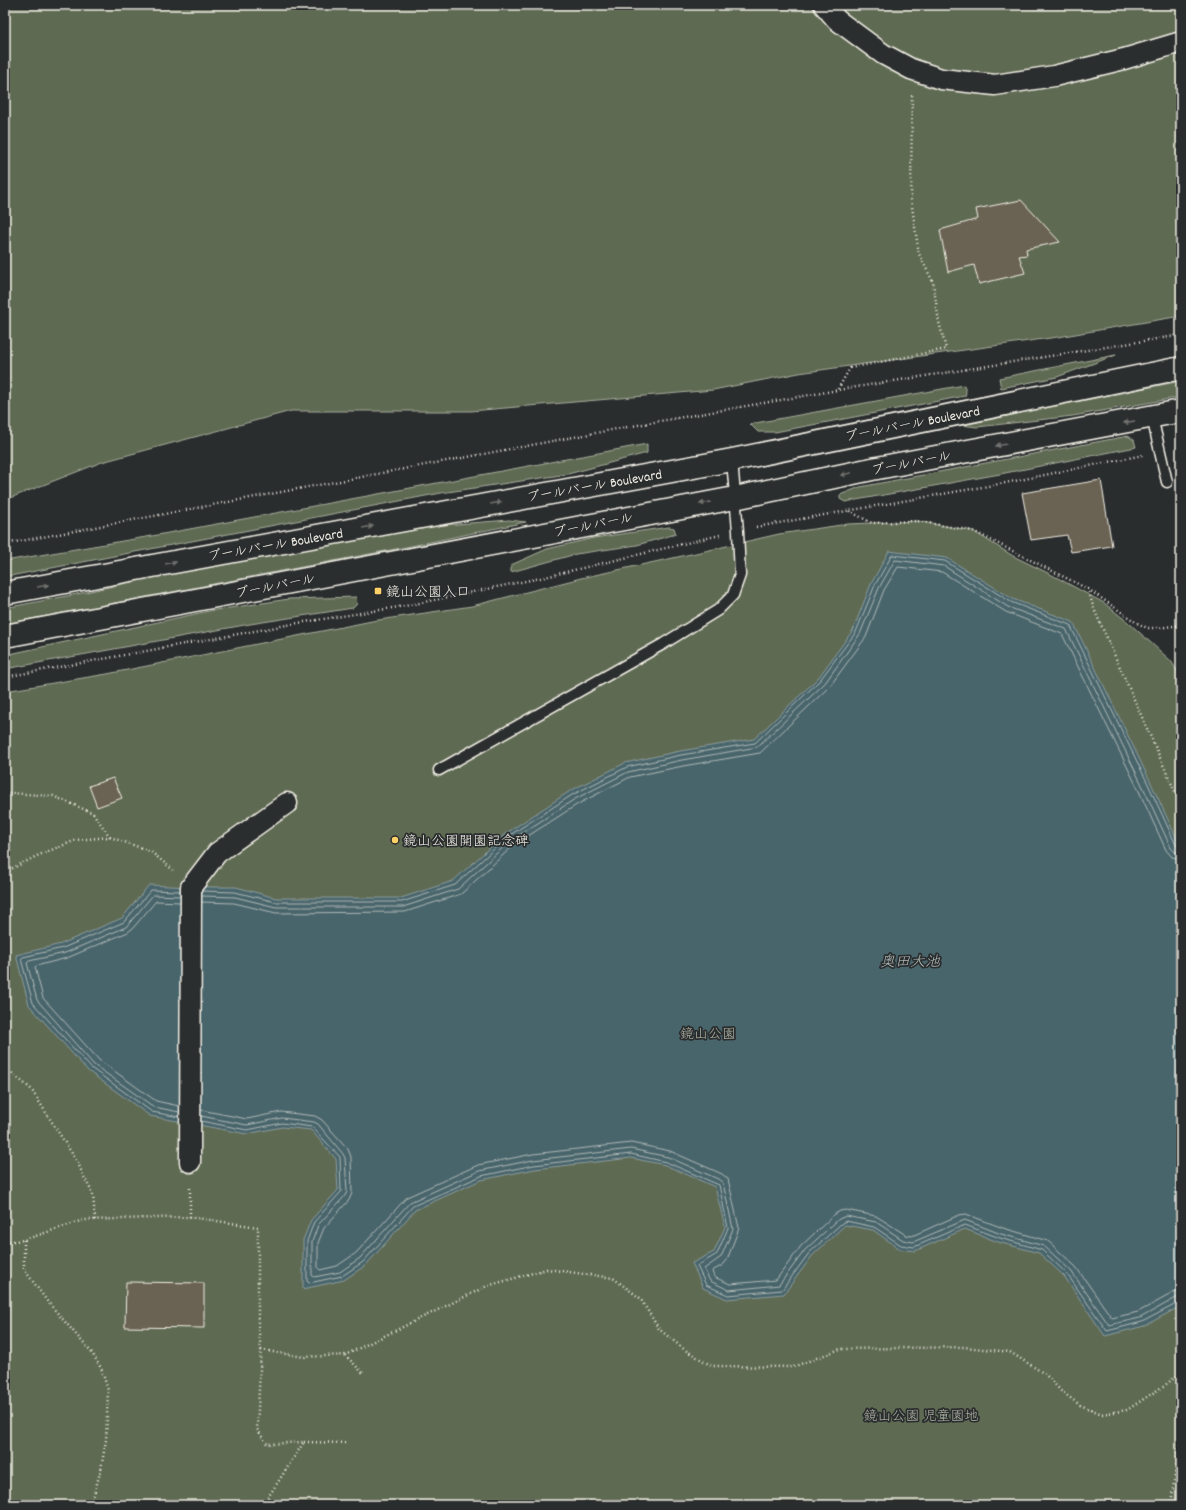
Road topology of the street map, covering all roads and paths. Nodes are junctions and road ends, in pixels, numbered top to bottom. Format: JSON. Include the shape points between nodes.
{"nodes":[{"id":1,"x":824,"y":5,"type":"edge"},
{"id":2,"x":1181,"y":42,"type":"edge"},
{"id":3,"x":912,"y":88,"type":"dead end"},
{"id":4,"x":1181,"y":335,"type":"edge"},
{"id":5,"x":1181,"y":368,"type":"edge"},
{"id":6,"x":838,"y":390,"type":"junction"},
{"id":7,"x":1181,"y":411,"type":"edge"},
{"id":8,"x":1152,"y":417,"type":"junction"},
{"id":9,"x":1159,"y":452,"type":"junction"},
{"id":10,"x":732,"y":460,"type":"junction"},
{"id":11,"x":1167,"y":482,"type":"dead end"},
{"id":12,"x":735,"y":498,"type":"junction"},
{"id":13,"x":848,"y":511,"type":"junction"},
{"id":14,"x":738,"y":531,"type":"junction"},
{"id":15,"x":5,"y":544,"type":"edge"},
{"id":16,"x":1088,"y":589,"type":"junction"},
{"id":17,"x":5,"y":593,"type":"edge"},
{"id":18,"x":1181,"y":625,"type":"edge"},
{"id":19,"x":5,"y":636,"type":"edge"},
{"id":20,"x":5,"y":677,"type":"edge"},
{"id":21,"x":439,"y":770,"type":"dead end"},
{"id":22,"x":5,"y":795,"type":"edge"},
{"id":23,"x":287,"y":803,"type":"dead end"},
{"id":24,"x":1181,"y":806,"type":"edge"},
{"id":25,"x":110,"y":837,"type":"junction"},
{"id":26,"x":5,"y":872,"type":"edge"},
{"id":27,"x":177,"y":873,"type":"dead end"},
{"id":28,"x":5,"y":1069,"type":"edge"},
{"id":29,"x":190,"y":1162,"type":"joint"},
{"id":30,"x":190,"y":1216,"type":"junction"},
{"id":31,"x":95,"y":1220,"type":"junction"},
{"id":32,"x":24,"y":1240,"type":"junction"},
{"id":33,"x":5,"y":1242,"type":"edge"},
{"id":34,"x":261,"y":1350,"type":"junction"},
{"id":35,"x":345,"y":1355,"type":"junction"},
{"id":36,"x":1181,"y":1372,"type":"edge"},
{"id":37,"x":363,"y":1373,"type":"dead end"},
{"id":38,"x":1181,"y":1429,"type":"edge"},
{"id":39,"x":304,"y":1442,"type":"junction"},
{"id":40,"x":347,"y":1443,"type":"dead end"},
{"id":41,"x":89,"y":1505,"type":"edge"},
{"id":42,"x":263,"y":1505,"type":"edge"},
{"id":43,"x":1171,"y":1505,"type":"edge"}],
"edges":[{"from":1,"to":2,"type":"street","via":[[837,20],[883,54],[911,69],[941,78],[995,85],[1054,76]]},
{"from":3,"to":6,"type":"path","via":[[911,200],[919,254],[933,282],[946,349],[850,368]]},
{"from":4,"to":6,"type":"path"},
{"from":5,"to":10,"type":"street","name":"ブールバール Boulevard"},
{"from":6,"to":15,"type":"path","via":[[642,424]]},
{"from":7,"to":8,"type":"street","name":"ブールバール"},
{"from":8,"to":9,"type":"lane"},
{"from":8,"to":12,"type":"street","name":"ブールバール","one_way":true,"via":[[872,469]]},
{"from":9,"to":11,"type":"lane"},
{"from":9,"to":13,"type":"path"},
{"from":10,"to":12,"type":"lane"},
{"from":17,"to":10,"type":"street","name":"ブールバール Boulevard","one_way":true},
{"from":12,"to":14,"type":"lane"},
{"from":12,"to":19,"type":"street","name":"ブールバール","one_way":true},
{"from":13,"to":14,"type":"path"},
{"from":13,"to":16,"type":"path","via":[[872,523],[917,522],[973,531]]},
{"from":14,"to":20,"type":"path","via":[[544,577],[406,606],[298,623]]},
{"from":14,"to":21,"type":"lane","via":[[740,574],[733,595],[718,610],[663,644]]},
{"from":16,"to":18,"type":"path","via":[[1147,628]]},
{"from":16,"to":24,"type":"path","via":[[1094,609]]},
{"from":22,"to":25,"type":"path","via":[[12,793],[53,796],[94,813]]},
{"from":23,"to":29,"type":"street","via":[[217,853],[191,888]]},
{"from":25,"to":26,"type":"path","via":[[76,840]]},
{"from":25,"to":27,"type":"path","via":[[150,851]]},
{"from":28,"to":31,"type":"path","via":[[31,1089],[78,1163],[94,1194]]},
{"from":29,"to":30,"type":"path"},
{"from":30,"to":31,"type":"path"},
{"from":30,"to":34,"type":"path","via":[[258,1227],[258,1324]]},
{"from":31,"to":32,"type":"path","via":[[83,1220]]},
{"from":32,"to":33,"type":"path"},
{"from":32,"to":41,"type":"path","via":[[24,1269],[47,1301],[92,1353],[101,1368],[108,1390],[106,1440],[101,1469]]},
{"from":34,"to":35,"type":"path","via":[[304,1357]]},
{"from":34,"to":39,"type":"path","via":[[257,1429],[267,1444]]},
{"from":35,"to":36,"type":"path","via":[[486,1286],[547,1269],[613,1278],[640,1298],[659,1329],[685,1350],[712,1366],[793,1367],[840,1349],[965,1347],[1010,1352],[1045,1374],[1061,1391],[1080,1405],[1102,1414],[1127,1410]]},
{"from":35,"to":37,"type":"path"},
{"from":38,"to":43,"type":"path"},
{"from":39,"to":40,"type":"path"},
{"from":39,"to":42,"type":"path"}]}
